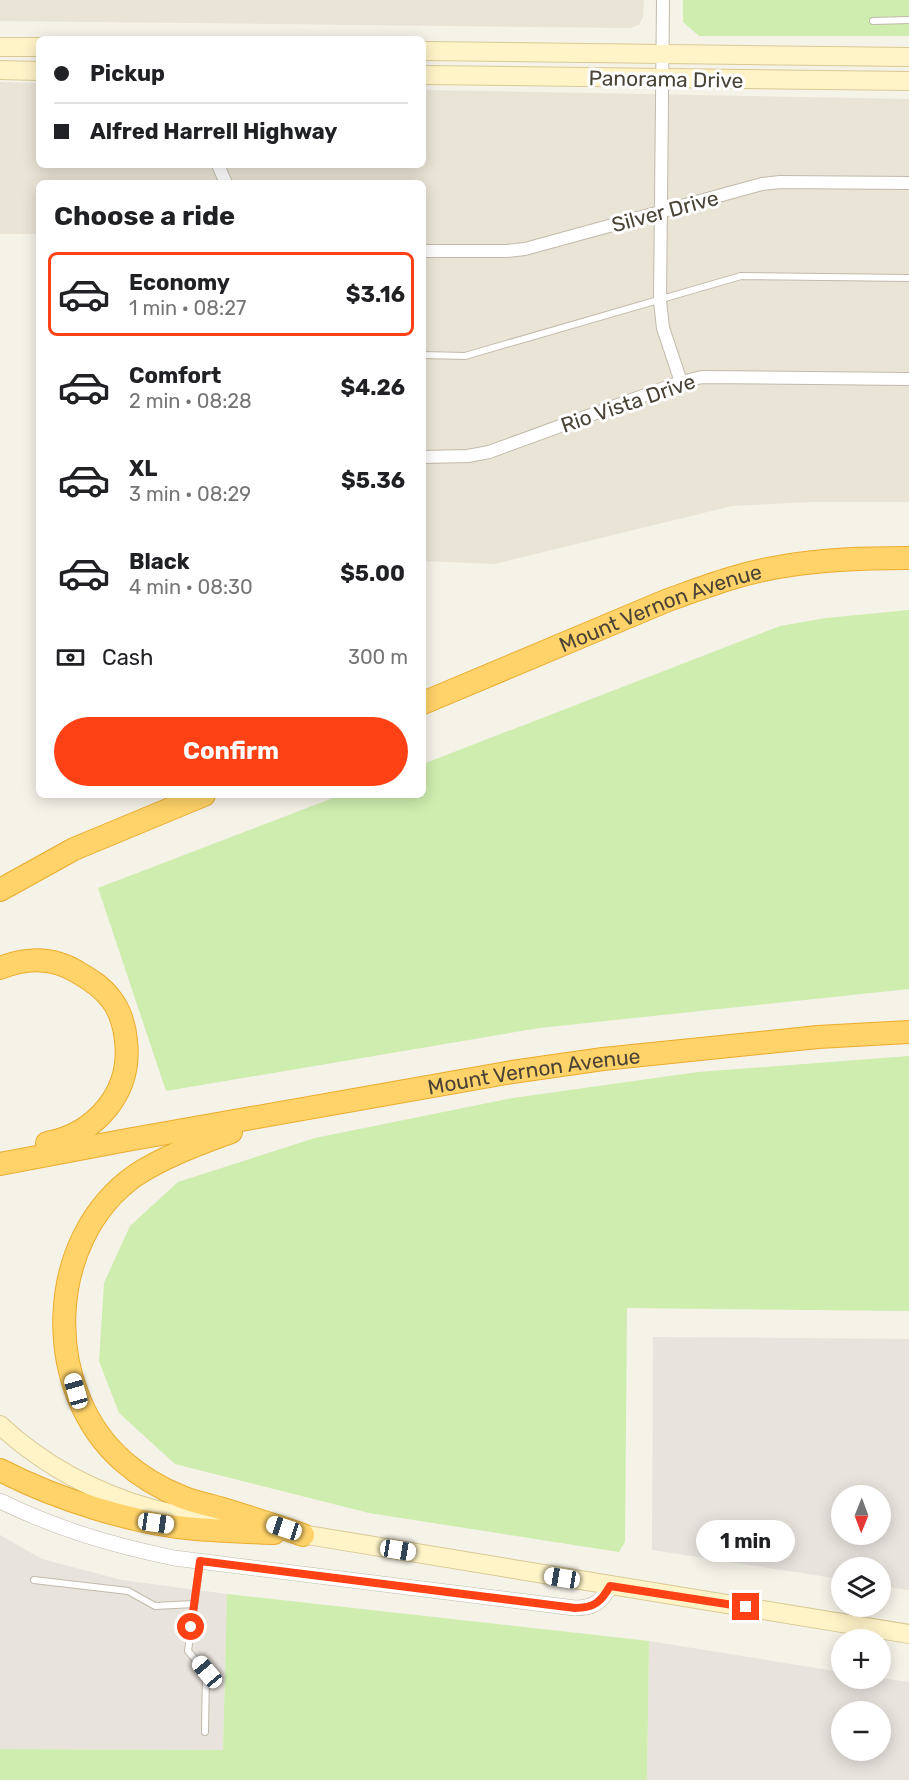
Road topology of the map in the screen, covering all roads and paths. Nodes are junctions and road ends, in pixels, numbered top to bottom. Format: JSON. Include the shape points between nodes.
{"nodes":[{"id":1,"x":663,"y":0,"type":"edge"},
{"id":2,"x":909,"y":20,"type":"edge"},
{"id":3,"x":873,"y":21,"type":"dead end"},
{"id":4,"x":0,"y":47,"type":"edge"},
{"id":5,"x":36,"y":47,"type":"edge"},
{"id":6,"x":426,"y":51,"type":"edge"},
{"id":7,"x":662,"y":54,"type":"junction"},
{"id":8,"x":909,"y":57,"type":"edge"},
{"id":9,"x":0,"y":70,"type":"edge"},
{"id":10,"x":36,"y":71,"type":"edge"},
{"id":11,"x":426,"y":75,"type":"edge"},
{"id":12,"x":662,"y":79,"type":"junction"},
{"id":13,"x":909,"y":81,"type":"edge"},
{"id":14,"x":909,"y":183,"type":"edge"},
{"id":15,"x":660,"y":212,"type":"junction"},
{"id":16,"x":426,"y":251,"type":"edge"},
{"id":17,"x":909,"y":278,"type":"edge"},
{"id":18,"x":660,"y":301,"type":"junction"},
{"id":19,"x":426,"y":355,"type":"edge"},
{"id":20,"x":909,"y":379,"type":"edge"},
{"id":21,"x":681,"y":382,"type":"junction"},
{"id":22,"x":426,"y":457,"type":"edge"},
{"id":23,"x":909,"y":558,"type":"edge"},
{"id":24,"x":426,"y":702,"type":"edge"},
{"id":25,"x":197,"y":798,"type":"edge"},
{"id":26,"x":42,"y":868,"type":"junction"},
{"id":27,"x":0,"y":890,"type":"edge"},
{"id":28,"x":0,"y":908,"type":"edge"},
{"id":29,"x":0,"y":968,"type":"edge"},
{"id":30,"x":909,"y":1032,"type":"edge"},
{"id":31,"x":410,"y":1090,"type":"junction"},
{"id":32,"x":0,"y":1152,"type":"edge"},
{"id":33,"x":0,"y":1164,"type":"edge"},
{"id":34,"x":0,"y":1425,"type":"edge"},
{"id":35,"x":0,"y":1470,"type":"edge"},
{"id":36,"x":0,"y":1501,"type":"edge"},
{"id":37,"x":303,"y":1534,"type":"junction"},
{"id":38,"x":200,"y":1561,"type":"junction"},
{"id":39,"x":33,"y":1580,"type":"dead end"},
{"id":40,"x":610,"y":1586,"type":"junction"},
{"id":41,"x":194,"y":1604,"type":"junction"},
{"id":42,"x":909,"y":1634,"type":"edge"},
{"id":43,"x":204,"y":1732,"type":"dead end"}],
"edges":[{"from":1,"to":7,"type":"street"},
{"from":2,"to":3,"type":"lane"},
{"from":4,"to":5,"type":"main road"},
{"from":6,"to":7,"type":"main road","name":"Panorama Drive"},
{"from":7,"to":8,"type":"main road","name":"Panorama Drive"},
{"from":7,"to":12,"type":"street"},
{"from":9,"to":10,"type":"main road"},
{"from":11,"to":12,"type":"main road","name":"Panorama Drive"},
{"from":12,"to":13,"type":"main road","name":"Panorama Drive"},
{"from":12,"to":15,"type":"street"},
{"from":14,"to":15,"type":"street","name":"Silver Drive","via":[[762,184]]},
{"from":15,"to":16,"type":"street","name":"Silver Drive","via":[[525,249]]},
{"from":15,"to":18,"type":"street"},
{"from":17,"to":18,"type":"lane","via":[[741,276]]},
{"from":18,"to":19,"type":"lane","via":[[465,356]]},
{"from":18,"to":21,"type":"street","via":[[663,328]]},
{"from":20,"to":21,"type":"street","name":"Rio Vista Drive","via":[[702,377]]},
{"from":21,"to":22,"type":"street","name":"Rio Vista Drive","via":[[489,452]]},
{"from":23,"to":24,"type":"highway","name":"Mount Vernon Avenue","via":[[829,560],[742,575],[668,600]]},
{"from":25,"to":26,"type":"highway","via":[[74,849]]},
{"from":26,"to":27,"type":"highway"},
{"from":26,"to":28,"type":"highway"},
{"from":29,"to":32,"type":"highway","via":[[17,961],[40,959],[67,965],[96,983],[112,1000],[125,1028],[128,1057],[122,1082],[99,1118],[80,1132],[52,1142]]},
{"from":30,"to":31,"type":"highway","name":"Mount Vernon Avenue","via":[[818,1037],[603,1059]]},
{"from":31,"to":33,"type":"highway"},
{"from":31,"to":37,"type":"highway","via":[[254,1125],[176,1154],[136,1176],[97,1215],[77,1255],[67,1289],[65,1342],[76,1391],[100,1436],[124,1462],[183,1498]]},
{"from":34,"to":37,"type":"main road","via":[[63,1472],[104,1493],[154,1509]]},
{"from":35,"to":37,"type":"highway","via":[[87,1505],[156,1523],[195,1529]]},
{"from":36,"to":38,"type":"street","via":[[36,1519],[124,1548]]},
{"from":37,"to":40,"type":"main road"},
{"from":38,"to":40,"type":"street","via":[[575,1608],[597,1604]]},
{"from":38,"to":41,"type":"lane"},
{"from":39,"to":41,"type":"lane","via":[[128,1591],[155,1606]]},
{"from":40,"to":42,"type":"main road"},
{"from":41,"to":43,"type":"lane","via":[[188,1651],[207,1672]]}]}
